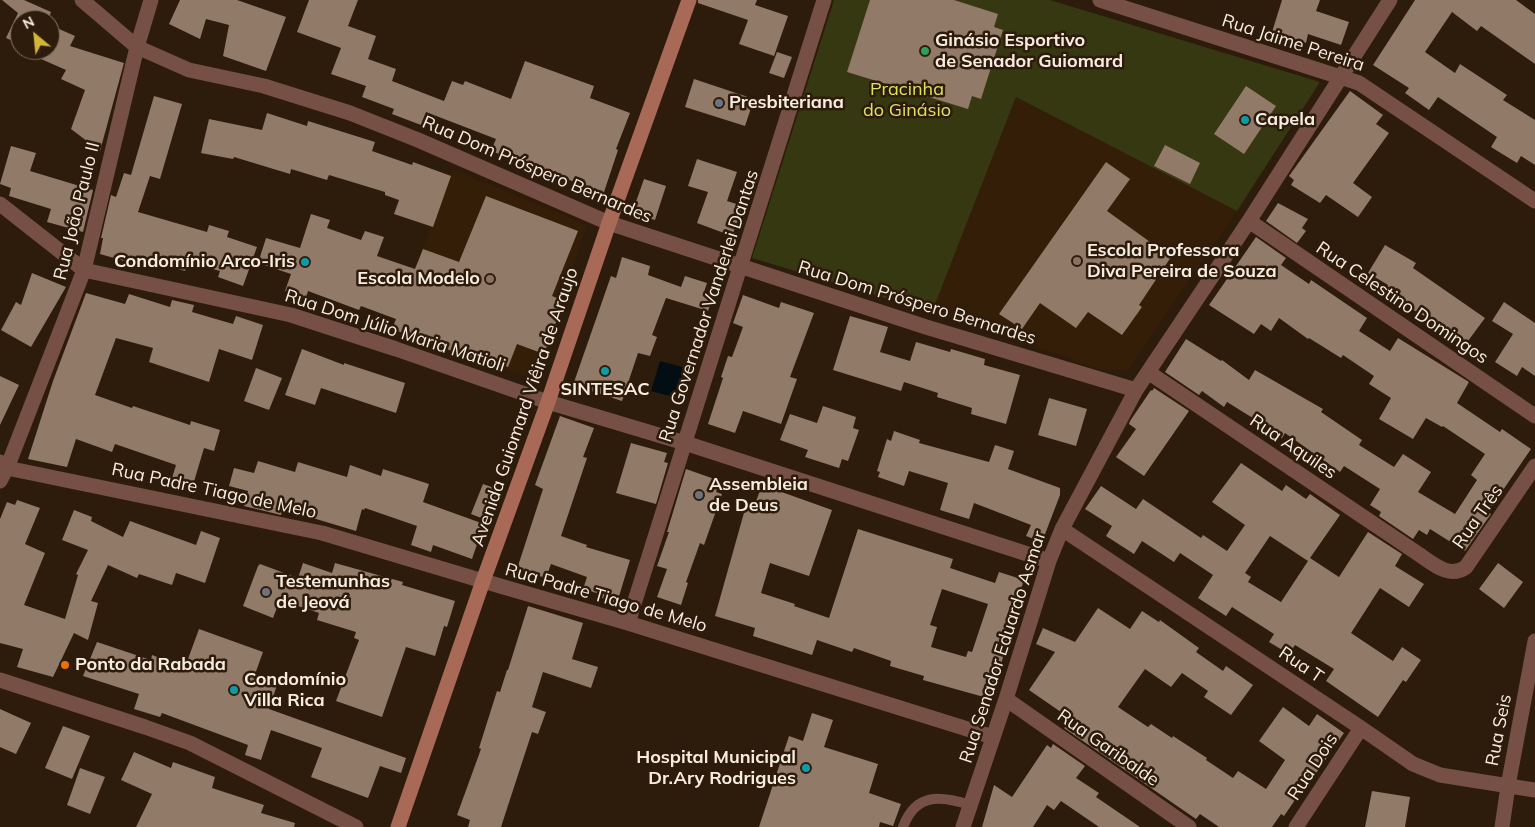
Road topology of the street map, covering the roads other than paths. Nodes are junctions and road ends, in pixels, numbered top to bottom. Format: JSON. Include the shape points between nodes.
{"nodes":[{"id":1,"x":82,"y":0,"type":"edge"},
{"id":2,"x":151,"y":0,"type":"edge"},
{"id":3,"x":824,"y":0,"type":"edge"},
{"id":4,"x":1100,"y":0,"type":"edge"},
{"id":5,"x":1390,"y":0,"type":"edge"},
{"id":6,"x":687,"y":1,"type":"edge"},
{"id":7,"x":137,"y":47,"type":"junction"},
{"id":8,"x":1341,"y":78,"type":"junction"},
{"id":9,"x":1535,"y":201,"type":"edge"},
{"id":10,"x":0,"y":204,"type":"edge"},
{"id":11,"x":1248,"y":221,"type":"junction"},
{"id":12,"x":609,"y":224,"type":"junction"},
{"id":13,"x":740,"y":267,"type":"junction"},
{"id":14,"x":84,"y":270,"type":"junction"},
{"id":15,"x":1148,"y":372,"type":"junction"},
{"id":16,"x":1136,"y":390,"type":"junction"},
{"id":17,"x":548,"y":402,"type":"junction"},
{"id":18,"x":1535,"y":416,"type":"edge"},
{"id":19,"x":685,"y":443,"type":"junction"},
{"id":20,"x":1535,"y":466,"type":"edge"},
{"id":21,"x":2,"y":470,"type":"edge"},
{"id":22,"x":1062,"y":529,"type":"junction"},
{"id":23,"x":1417,"y":553,"type":"joint"},
{"id":24,"x":1049,"y":561,"type":"junction"},
{"id":25,"x":483,"y":581,"type":"junction"},
{"id":26,"x":628,"y":623,"type":"junction"},
{"id":27,"x":1535,"y":641,"type":"edge"},
{"id":28,"x":0,"y":680,"type":"edge"},
{"id":29,"x":1006,"y":699,"type":"junction"},
{"id":30,"x":1361,"y":728,"type":"junction"},
{"id":31,"x":993,"y":737,"type":"junction"},
{"id":32,"x":1508,"y":786,"type":"junction"},
{"id":33,"x":1535,"y":790,"type":"edge"},
{"id":34,"x":970,"y":804,"type":"junction"},
{"id":35,"x":356,"y":827,"type":"edge"},
{"id":36,"x":398,"y":827,"type":"edge"},
{"id":37,"x":903,"y":827,"type":"edge"},
{"id":38,"x":963,"y":827,"type":"edge"},
{"id":39,"x":1189,"y":827,"type":"edge"},
{"id":40,"x":1296,"y":827,"type":"edge"},
{"id":41,"x":1502,"y":827,"type":"edge"}],
"edges":[{"from":1,"to":7,"type":"street","name":"Rua Dom Próspero Bernardes"},
{"from":2,"to":7,"type":"street","name":"Rua João Paulo II"},
{"from":3,"to":13,"type":"street","name":"Rua Governador Vanderlei Dantas"},
{"from":4,"to":8,"type":"street","name":"Rua Jaime Pereira"},
{"from":5,"to":8,"type":"street","name":"Rua Senador Eduardo Asmar"},
{"from":6,"to":12,"type":"street","name":"Avenida Guiomard Viêira de Araujo"},
{"from":7,"to":12,"type":"street","name":"Rua Dom Próspero Bernardes","via":[[189,70],[264,86],[350,113]]},
{"from":7,"to":14,"type":"street","name":"Rua João Paulo II"},
{"from":8,"to":9,"type":"street","name":"Rua Jaime Pereira","via":[[1359,83]]},
{"from":8,"to":11,"type":"street","name":"Rua Senador Eduardo Asmar"},
{"from":10,"to":14,"type":"street","name":"Rua Dom Júlio Maria Matioli"},
{"from":11,"to":15,"type":"street","name":"Rua Senador Eduardo Asmar"},
{"from":11,"to":18,"type":"street","name":"Rua Celestino Domingos"},
{"from":12,"to":13,"type":"street","name":"Rua Dom Próspero Bernardes"},
{"from":12,"to":17,"type":"street","name":"Avenida Guiomard Viêira de Araujo"},
{"from":13,"to":16,"type":"street","name":"Rua Dom Próspero Bernardes","via":[[926,328]]},
{"from":13,"to":19,"type":"street","name":"Rua Governador Vanderlei Dantas"},
{"from":14,"to":17,"type":"street","name":"Rua Dom Júlio Maria Matioli","via":[[291,315]]},
{"from":14,"to":21,"type":"street","name":"Rua João Paulo II"},
{"from":15,"to":16,"type":"street","name":"Rua Senador Eduardo Asmar"},
{"from":15,"to":23,"type":"street","name":"Rua Aquiles"},
{"from":16,"to":22,"type":"street","name":"Rua Senador Eduardo Asmar"},
{"from":17,"to":19,"type":"street","name":"Rua Dom Júlio Maria Matioli"},
{"from":17,"to":25,"type":"street","name":"Avenida Guiomard Viêira de Araujo"},
{"from":19,"to":24,"type":"street","name":"Rua Dom Júlio Maria Matioli"},
{"from":19,"to":26,"type":"street","name":"Rua Governador Vanderlei Dantas"},
{"from":20,"to":23,"type":"street","name":"Rua Três","via":[[1463,569],[1448,572]]},
{"from":21,"to":25,"type":"street","name":"Rua Padre Tiago de Melo","via":[[322,533]]},
{"from":22,"to":24,"type":"street","name":"Rua Senador Eduardo Asmar"},
{"from":22,"to":30,"type":"street","name":"Rua T"},
{"from":24,"to":29,"type":"street","name":"Rua Senador Eduardo Asmar"},
{"from":25,"to":26,"type":"street","name":"Rua Padre Tiago de Melo"},
{"from":25,"to":36,"type":"street","name":"Avenida Guiomard Viêira de Araujo"},
{"from":26,"to":31,"type":"street","name":"Rua Padre Tiago de Melo"},
{"from":27,"to":32,"type":"street","name":"Rua Seis"},
{"from":28,"to":35,"type":"street","via":[[190,743]]},
{"from":29,"to":31,"type":"street","name":"Rua Senador Eduardo Asmar"},
{"from":29,"to":39,"type":"street","name":"Rua Garibalde"},
{"from":30,"to":32,"type":"street","name":"Rua T","via":[[1425,770]]},
{"from":30,"to":40,"type":"street","name":"Rua Dois"},
{"from":31,"to":34,"type":"street","name":"Rua Senador Eduardo Asmar"},
{"from":32,"to":33,"type":"street","name":"Rua T"},
{"from":32,"to":41,"type":"street","name":"Rua Seis"},
{"from":34,"to":37,"type":"lane","via":[[933,798],[920,803]]},
{"from":34,"to":38,"type":"street","name":"Rua Senador Eduardo Asmar"}]}
